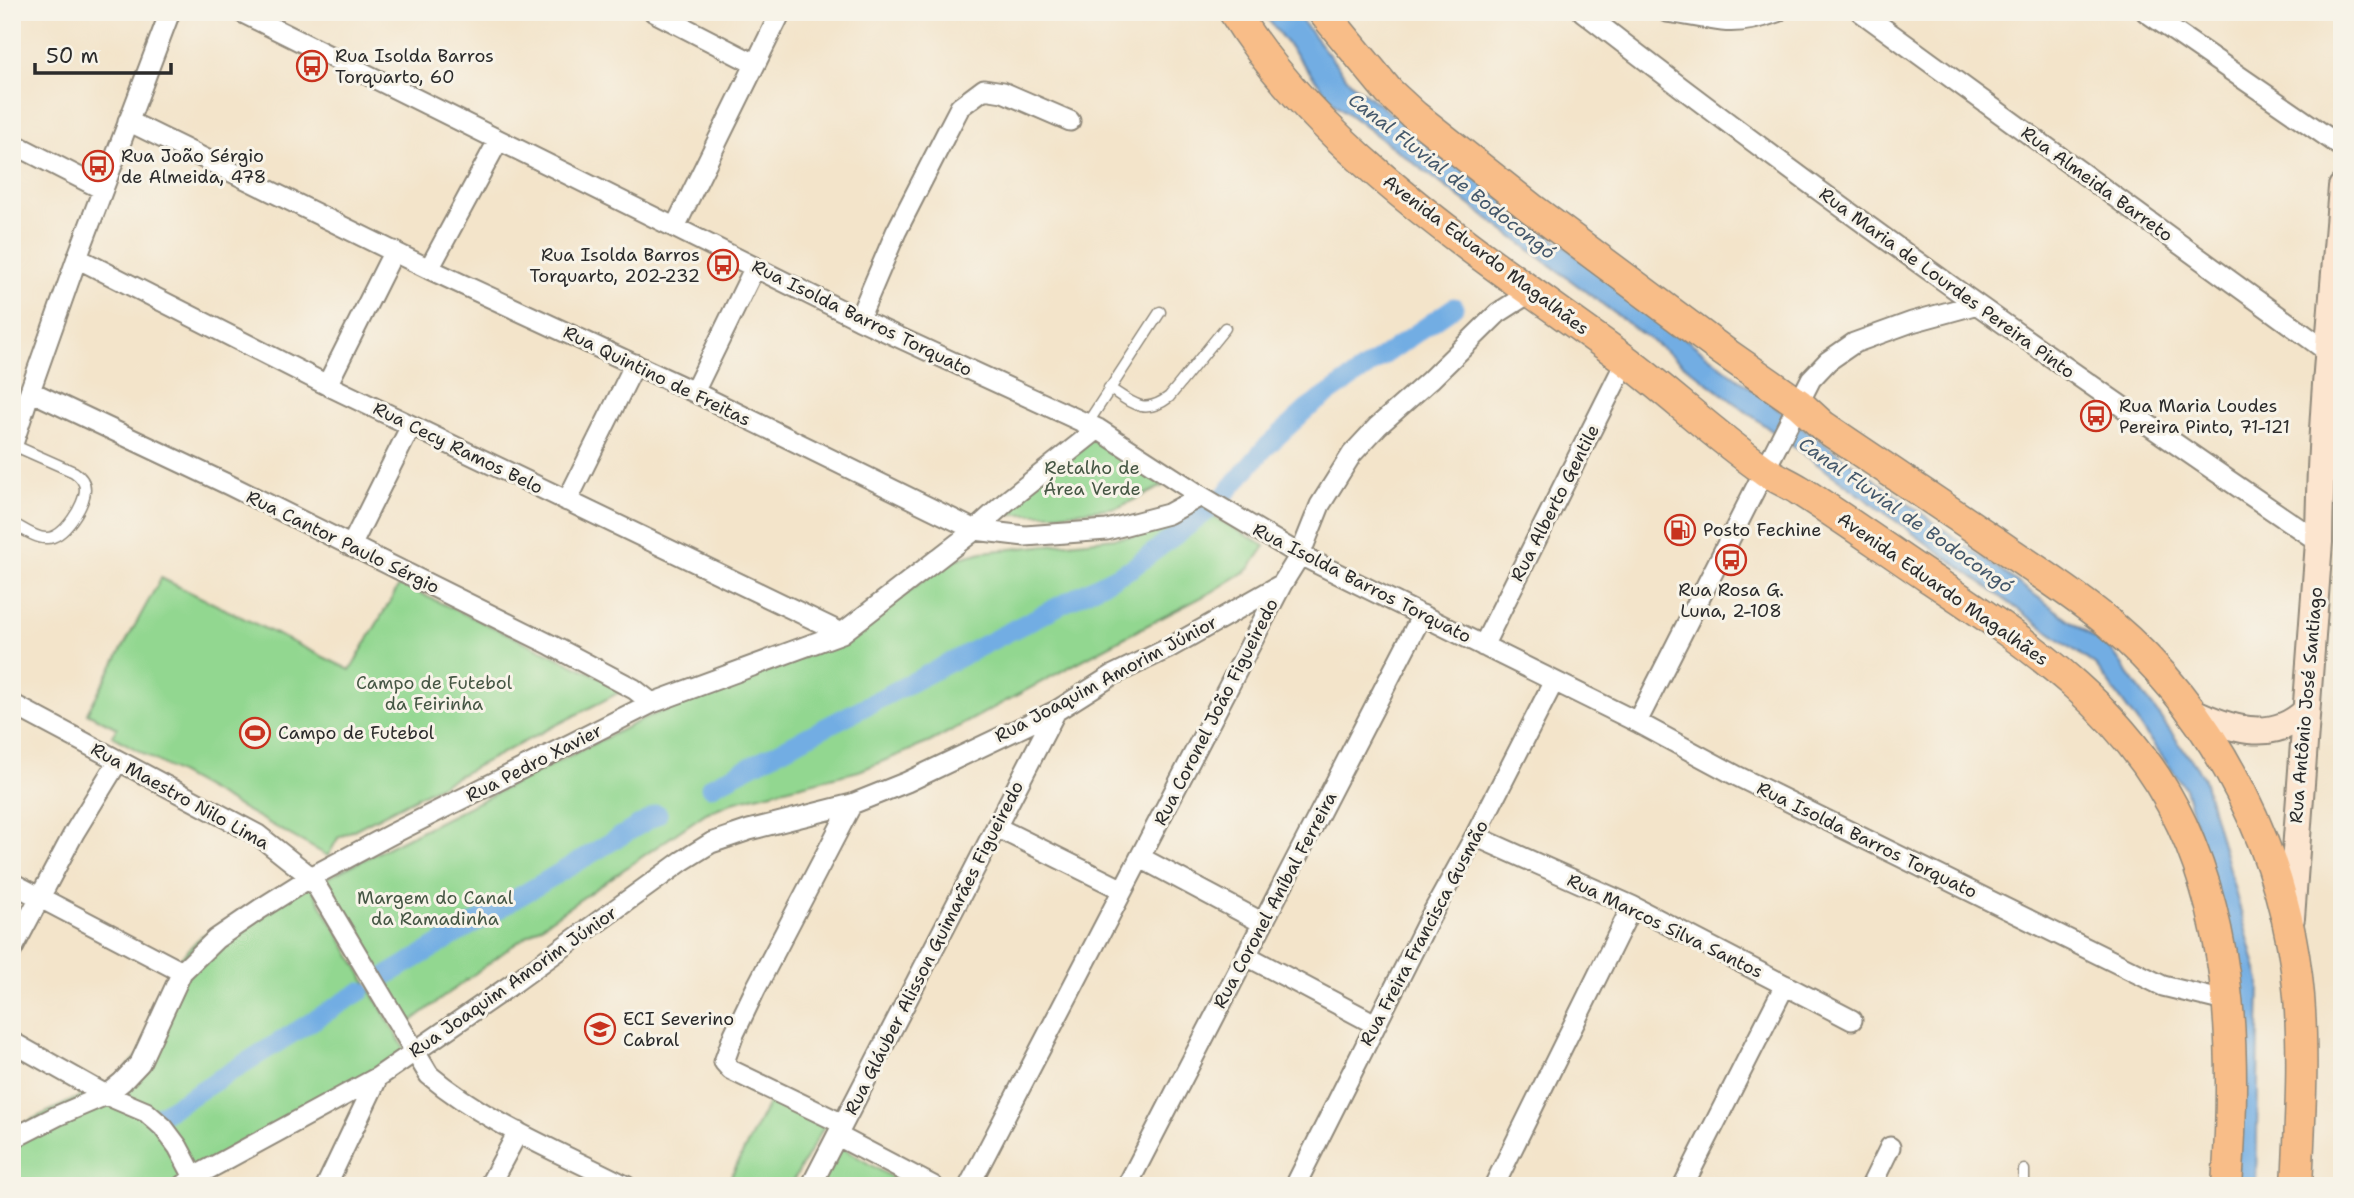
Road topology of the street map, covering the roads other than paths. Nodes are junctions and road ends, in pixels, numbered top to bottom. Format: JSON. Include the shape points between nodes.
{"nodes":[{"id":1,"x":170,"y":12,"type":"edge"},
{"id":2,"x":241,"y":12,"type":"edge"},
{"id":3,"x":654,"y":12,"type":"edge"},
{"id":4,"x":781,"y":12,"type":"edge"},
{"id":5,"x":1234,"y":12,"type":"edge"},
{"id":6,"x":1323,"y":12,"type":"edge"},
{"id":7,"x":1583,"y":12,"type":"edge"},
{"id":8,"x":1667,"y":12,"type":"edge"},
{"id":9,"x":1777,"y":12,"type":"edge"},
{"id":10,"x":1889,"y":12,"type":"edge"},
{"id":11,"x":2146,"y":12,"type":"edge"},
{"id":12,"x":1864,"y":14,"type":"edge"},
{"id":13,"x":755,"y":64,"type":"junction"},
{"id":14,"x":128,"y":121,"type":"junction"},
{"id":15,"x":1070,"y":121,"type":"dead end"},
{"id":16,"x":498,"y":141,"type":"junction"},
{"id":17,"x":12,"y":143,"type":"edge"},
{"id":18,"x":2342,"y":148,"type":"edge"},
{"id":19,"x":2342,"y":187,"type":"edge"},
{"id":20,"x":102,"y":190,"type":"junction"},
{"id":21,"x":674,"y":227,"type":"junction"},
{"id":22,"x":394,"y":251,"type":"junction"},
{"id":23,"x":77,"y":258,"type":"junction"},
{"id":24,"x":755,"y":267,"type":"junction"},
{"id":25,"x":429,"y":269,"type":"junction"},
{"id":26,"x":1531,"y":292,"type":"junction"},
{"id":27,"x":1975,"y":305,"type":"junction"},
{"id":28,"x":1160,"y":313,"type":"dead end"},
{"id":29,"x":859,"y":319,"type":"junction"},
{"id":30,"x":1226,"y":328,"type":"dead end"},
{"id":31,"x":2328,"y":352,"type":"junction"},
{"id":32,"x":1626,"y":361,"type":"junction"},
{"id":33,"x":635,"y":364,"type":"junction"},
{"id":34,"x":327,"y":385,"type":"junction"},
{"id":35,"x":1109,"y":388,"type":"junction"},
{"id":36,"x":30,"y":391,"type":"junction"},
{"id":37,"x":694,"y":392,"type":"junction"},
{"id":38,"x":1796,"y":410,"type":"junction"},
{"id":39,"x":411,"y":426,"type":"junction"},
{"id":40,"x":1093,"y":427,"type":"junction"},
{"id":41,"x":13,"y":446,"type":"edge"},
{"id":42,"x":1769,"y":463,"type":"junction"},
{"id":43,"x":1201,"y":496,"type":"junction"},
{"id":44,"x":567,"y":501,"type":"junction"},
{"id":45,"x":12,"y":523,"type":"edge"},
{"id":46,"x":975,"y":530,"type":"junction"},
{"id":47,"x":2319,"y":542,"type":"junction"},
{"id":48,"x":351,"y":546,"type":"junction"},
{"id":49,"x":1300,"y":555,"type":"junction"},
{"id":50,"x":1282,"y":584,"type":"junction"},
{"id":51,"x":1422,"y":615,"type":"junction"},
{"id":52,"x":842,"y":633,"type":"junction"},
{"id":53,"x":1483,"y":646,"type":"junction"},
{"id":54,"x":1554,"y":681,"type":"junction"},
{"id":55,"x":652,"y":703,"type":"junction"},
{"id":56,"x":12,"y":704,"type":"edge"},
{"id":57,"x":1056,"y":710,"type":"junction"},
{"id":58,"x":2189,"y":710,"type":"junction"},
{"id":59,"x":2306,"y":711,"type":"junction"},
{"id":60,"x":1637,"y":722,"type":"junction"},
{"id":61,"x":118,"y":761,"type":"junction"},
{"id":62,"x":852,"y":804,"type":"junction"},
{"id":63,"x":996,"y":827,"type":"junction"},
{"id":64,"x":1475,"y":836,"type":"junction"},
{"id":65,"x":1141,"y":858,"type":"junction"},
{"id":66,"x":311,"y":877,"type":"junction"},
{"id":67,"x":12,"y":883,"type":"edge"},
{"id":68,"x":1123,"y":890,"type":"junction"},
{"id":69,"x":40,"y":898,"type":"junction"},
{"id":70,"x":1632,"y":906,"type":"junction"},
{"id":71,"x":1263,"y":922,"type":"junction"},
{"id":72,"x":2290,"y":929,"type":"junction"},
{"id":73,"x":12,"y":950,"type":"edge"},
{"id":74,"x":1247,"y":956,"type":"junction"},
{"id":75,"x":182,"y":972,"type":"junction"},
{"id":76,"x":1784,"y":985,"type":"junction"},
{"id":77,"x":2229,"y":1002,"type":"junction"},
{"id":78,"x":1852,"y":1020,"type":"dead end"},
{"id":79,"x":1376,"y":1024,"type":"junction"},
{"id":80,"x":12,"y":1042,"type":"edge"},
{"id":81,"x":414,"y":1053,"type":"junction"},
{"id":82,"x":378,"y":1077,"type":"junction"},
{"id":83,"x":106,"y":1095,"type":"junction"},
{"id":84,"x":841,"y":1130,"type":"junction"},
{"id":85,"x":518,"y":1132,"type":"junction"},
{"id":86,"x":12,"y":1139,"type":"edge"},
{"id":87,"x":1890,"y":1147,"type":"dead end"},
{"id":88,"x":2024,"y":1170,"type":"dead end"},
{"id":89,"x":188,"y":1181,"type":"edge"},
{"id":90,"x":326,"y":1186,"type":"edge"},
{"id":91,"x":489,"y":1186,"type":"edge"},
{"id":92,"x":626,"y":1186,"type":"edge"},
{"id":93,"x":811,"y":1186,"type":"edge"},
{"id":94,"x":933,"y":1186,"type":"edge"},
{"id":95,"x":969,"y":1186,"type":"edge"},
{"id":96,"x":1127,"y":1186,"type":"edge"},
{"id":97,"x":1295,"y":1186,"type":"edge"},
{"id":98,"x":1494,"y":1186,"type":"edge"},
{"id":99,"x":1683,"y":1186,"type":"edge"},
{"id":100,"x":1871,"y":1186,"type":"edge"},
{"id":101,"x":2024,"y":1186,"type":"edge"},
{"id":102,"x":2227,"y":1186,"type":"edge"},
{"id":103,"x":2297,"y":1186,"type":"edge"}],
"edges":[{"from":1,"to":14,"type":"street"},
{"from":2,"to":16,"type":"street","name":"Rua Isolda Barros Torquato"},
{"from":3,"to":13,"type":"street"},
{"from":4,"to":13,"type":"street"},
{"from":5,"to":26,"type":"main road","name":"Avenida Eduardo Magalhães","via":[[1279,73],[1349,147]]},
{"from":6,"to":38,"type":"main road","via":[[1389,92],[1415,116]]},
{"from":7,"to":27,"type":"street","name":"Rua Maria de Lourdes Pereira Pinto"},
{"from":8,"to":9,"type":"street","via":[[1737,21]]},
{"from":10,"to":12,"type":"street","name":"Rua Almeida Barreto"},
{"from":11,"to":18,"type":"street"},
{"from":12,"to":31,"type":"street","name":"Rua Almeida Barreto"},
{"from":13,"to":21,"type":"street"},
{"from":14,"to":20,"type":"street"},
{"from":14,"to":22,"type":"street","name":"Rua Quintino de Freitas"},
{"from":15,"to":29,"type":"street","via":[[1003,92],[984,89],[960,107],[896,232]]},
{"from":16,"to":21,"type":"street","name":"Rua Isolda Barros Torquato"},
{"from":16,"to":25,"type":"street"},
{"from":17,"to":20,"type":"street"},
{"from":19,"to":31,"type":"street","name":"Rua Antônio José Santiago"},
{"from":20,"to":23,"type":"street"},
{"from":21,"to":24,"type":"street","name":"Rua Isolda Barros Torquato"},
{"from":22,"to":25,"type":"street","name":"Rua Quintino de Freitas"},
{"from":22,"to":34,"type":"street"},
{"from":23,"to":34,"type":"street","name":"Rua Cecy Ramos Belo"},
{"from":23,"to":36,"type":"street"},
{"from":24,"to":29,"type":"street","name":"Rua Isolda Barros Torquato"},
{"from":24,"to":37,"type":"street"},
{"from":25,"to":33,"type":"street","name":"Rua Quintino de Freitas"},
{"from":26,"to":32,"type":"main road","name":"Avenida Eduardo Magalhães"},
{"from":26,"to":49,"type":"street","name":"Rua Coronel João Figueiredo","via":[[1498,313],[1352,453],[1320,505]]},
{"from":27,"to":38,"type":"street","via":[[1854,343],[1811,379]]},
{"from":27,"to":47,"type":"street","name":"Rua Maria de Lourdes Pereira Pinto"},
{"from":28,"to":35,"type":"lane"},
{"from":29,"to":40,"type":"street","name":"Rua Isolda Barros Torquato"},
{"from":30,"to":35,"type":"lane","via":[[1163,402],[1150,408],[1136,405]]},
{"from":31,"to":47,"type":"street","name":"Rua Antônio José Santiago"},
{"from":32,"to":42,"type":"main road","name":"Avenida Eduardo Magalhães"},
{"from":32,"to":53,"type":"street","name":"Rua Alberto Gentile"},
{"from":33,"to":37,"type":"street","name":"Rua Quintino de Freitas"},
{"from":33,"to":44,"type":"street"},
{"from":34,"to":39,"type":"street","name":"Rua Cecy Ramos Belo"},
{"from":35,"to":40,"type":"lane"},
{"from":36,"to":41,"type":"street"},
{"from":36,"to":48,"type":"street","name":"Rua Cantor Paulo Sérgio"},
{"from":37,"to":46,"type":"street","name":"Rua Quintino de Freitas"},
{"from":38,"to":42,"type":"street"},
{"from":38,"to":58,"type":"main road","via":[[2109,623]]},
{"from":39,"to":44,"type":"street","name":"Rua Cecy Ramos Belo"},
{"from":39,"to":48,"type":"street"},
{"from":40,"to":43,"type":"street","name":"Rua Isolda Barros Torquato"},
{"from":40,"to":46,"type":"street","name":"Rua Pedro Xavier"},
{"from":41,"to":45,"type":"lane","via":[[74,472],[85,487],[69,527],[55,537],[40,537]]},
{"from":42,"to":60,"type":"street"},
{"from":42,"to":77,"type":"main road","name":"Avenida Eduardo Magalhães","via":[[1798,489],[2047,660],[2112,719],[2140,755],[2182,826],[2207,892]]},
{"from":43,"to":46,"type":"street","name":"Rua Quintino de Freitas","via":[[1168,514],[1107,530],[1025,537]]},
{"from":43,"to":49,"type":"street","name":"Rua Isolda Barros Torquato"},
{"from":44,"to":52,"type":"street","name":"Rua Cecy Ramos Belo"},
{"from":46,"to":52,"type":"street","name":"Rua Pedro Xavier"},
{"from":47,"to":59,"type":"street","name":"Rua Antônio José Santiago"},
{"from":48,"to":55,"type":"street","name":"Rua Cantor Paulo Sérgio","via":[[610,675]]},
{"from":49,"to":50,"type":"street","name":"Rua Coronel João Figueiredo"},
{"from":49,"to":51,"type":"street","name":"Rua Isolda Barros Torquato"},
{"from":50,"to":57,"type":"street","name":"Rua Joaquim Amorim Júnior"},
{"from":50,"to":65,"type":"street","name":"Rua Coronel João Figueiredo"},
{"from":51,"to":53,"type":"street","name":"Rua Isolda Barros Torquato"},
{"from":51,"to":71,"type":"street","name":"Rua Coronel Aníbal Ferreira"},
{"from":52,"to":55,"type":"street","name":"Rua Pedro Xavier"},
{"from":53,"to":54,"type":"street","name":"Rua Isolda Barros Torquato"},
{"from":54,"to":60,"type":"street","name":"Rua Isolda Barros Torquato"},
{"from":54,"to":64,"type":"street","name":"Rua Freira Francisca Gusmão"},
{"from":55,"to":66,"type":"street","name":"Rua Pedro Xavier"},
{"from":56,"to":61,"type":"street","name":"Rua Maestro Nilo Lima"},
{"from":57,"to":62,"type":"street","name":"Rua Joaquim Amorim Júnior"},
{"from":57,"to":63,"type":"street","name":"Rua Gláuber Alisson Guimarães Figueiredo"},
{"from":58,"to":59,"type":"street","via":[[2229,726],[2267,731],[2295,722]]},
{"from":58,"to":72,"type":"main road","via":[[2225,764],[2260,832]]},
{"from":59,"to":72,"type":"street","name":"Rua Antônio José Santiago"},
{"from":60,"to":77,"type":"street","name":"Rua Isolda Barros Torquato","via":[[2163,986]]},
{"from":61,"to":66,"type":"street","name":"Rua Maestro Nilo Lima","via":[[258,835]]},
{"from":61,"to":69,"type":"street"},
{"from":62,"to":81,"type":"street","name":"Rua Joaquim Amorim Júnior","via":[[711,843]]},
{"from":62,"to":84,"type":"street","via":[[756,988],[724,1062]]},
{"from":63,"to":68,"type":"street"},
{"from":63,"to":84,"type":"street","name":"Rua Gláuber Alisson Guimarães Figueiredo"},
{"from":64,"to":70,"type":"street","name":"Rua Marcos Silva Santos"},
{"from":64,"to":79,"type":"street","name":"Rua Freira Francisca Gusmão"},
{"from":65,"to":68,"type":"street","name":"Rua Coronel João Figueiredo"},
{"from":65,"to":71,"type":"street"},
{"from":66,"to":75,"type":"street","name":"Rua Pedro Xavier","via":[[216,939]]},
{"from":66,"to":81,"type":"street","name":"Rua Maestro Nilo Lima"},
{"from":67,"to":69,"type":"street"},
{"from":68,"to":95,"type":"street","name":"Rua Coronel João Figueiredo"},
{"from":69,"to":73,"type":"street"},
{"from":69,"to":75,"type":"street"},
{"from":70,"to":76,"type":"street","name":"Rua Marcos Silva Santos"},
{"from":70,"to":98,"type":"street"},
{"from":71,"to":74,"type":"street","name":"Rua Coronel Aníbal Ferreira"},
{"from":72,"to":103,"type":"main road","via":[[2299,996],[2302,1082]]},
{"from":74,"to":79,"type":"street"},
{"from":74,"to":96,"type":"street","name":"Rua Coronel Aníbal Ferreira"},
{"from":75,"to":83,"type":"street","name":"Rua Pedro Xavier","via":[[140,1063]]},
{"from":76,"to":78,"type":"street","name":"Rua Marcos Silva Santos"},
{"from":76,"to":99,"type":"street"},
{"from":77,"to":102,"type":"main road","name":"Avenida Eduardo Magalhães","via":[[2232,1092]]},
{"from":79,"to":97,"type":"street","name":"Rua Freira Francisca Gusmão"},
{"from":80,"to":83,"type":"street"},
{"from":81,"to":82,"type":"street","name":"Rua Joaquim Amorim Júnior"},
{"from":81,"to":85,"type":"street","name":"Rua Maestro Nilo Lima","via":[[446,1090]]},
{"from":82,"to":89,"type":"street","name":"Rua Joaquim Amorim Júnior"},
{"from":82,"to":90,"type":"street"},
{"from":83,"to":86,"type":"street","name":"Rua Pedro Xavier"},
{"from":83,"to":89,"type":"street","via":[[146,1112],[163,1127],[178,1146]]},
{"from":84,"to":93,"type":"street","name":"Rua Gláuber Alisson Guimarães Figueiredo"},
{"from":84,"to":94,"type":"street"},
{"from":85,"to":91,"type":"street"},
{"from":85,"to":92,"type":"street","name":"Rua Maestro Nilo Lima"},
{"from":87,"to":100,"type":"street"},
{"from":88,"to":101,"type":"lane"}]}
